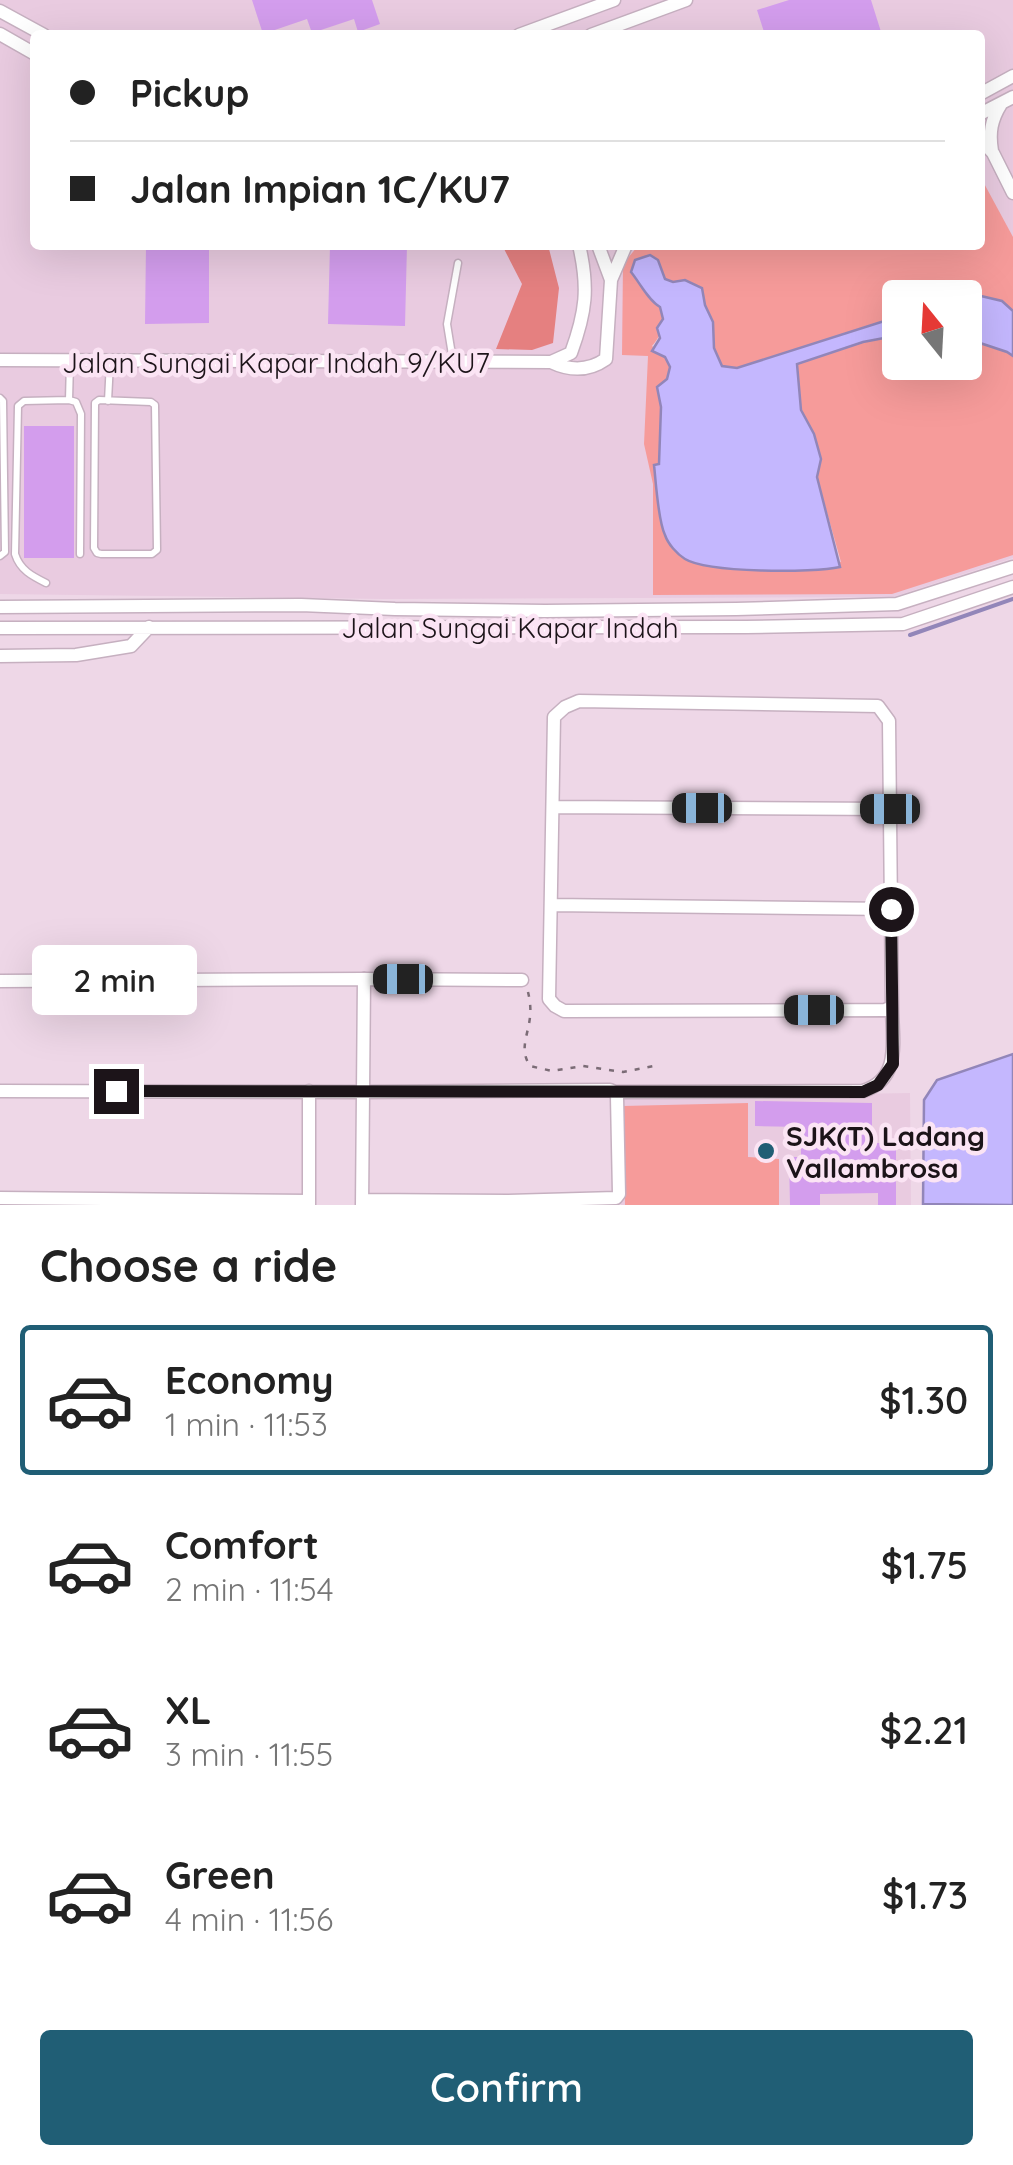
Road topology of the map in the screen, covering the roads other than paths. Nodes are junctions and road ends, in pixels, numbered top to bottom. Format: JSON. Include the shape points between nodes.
{"nodes":[{"id":1,"x":614,"y":0,"type":"edge"},
{"id":2,"x":686,"y":0,"type":"edge"},
{"id":3,"x":0,"y":10,"type":"edge"},
{"id":4,"x":35,"y":30,"type":"edge"},
{"id":5,"x":536,"y":30,"type":"edge"},
{"id":6,"x":605,"y":30,"type":"edge"},
{"id":7,"x":0,"y":34,"type":"edge"},
{"id":8,"x":30,"y":51,"type":"edge"},
{"id":9,"x":1013,"y":76,"type":"edge"},
{"id":10,"x":985,"y":91,"type":"edge"},
{"id":11,"x":995,"y":110,"type":"edge"},
{"id":12,"x":985,"y":144,"type":"edge"},
{"id":13,"x":993,"y":154,"type":"junction"},
{"id":14,"x":1013,"y":193,"type":"edge"},
{"id":15,"x":583,"y":250,"type":"edge"},
{"id":16,"x":600,"y":250,"type":"edge"},
{"id":17,"x":624,"y":250,"type":"edge"},
{"id":18,"x":458,"y":263,"type":"dead end"},
{"id":19,"x":611,"y":280,"type":"junction"},
{"id":20,"x":452,"y":355,"type":"junction"},
{"id":21,"x":0,"y":360,"type":"edge"},
{"id":22,"x":70,"y":361,"type":"junction"},
{"id":23,"x":110,"y":361,"type":"junction"},
{"id":24,"x":551,"y":362,"type":"junction"},
{"id":25,"x":0,"y":398,"type":"edge"},
{"id":26,"x":69,"y":400,"type":"junction"},
{"id":27,"x":108,"y":401,"type":"junction"},
{"id":28,"x":80,"y":554,"type":"dead end"},
{"id":29,"x":0,"y":556,"type":"edge"},
{"id":30,"x":1013,"y":567,"type":"edge"},
{"id":31,"x":46,"y":584,"type":"dead end"},
{"id":32,"x":1013,"y":586,"type":"edge"},
{"id":33,"x":0,"y":607,"type":"edge"},
{"id":34,"x":148,"y":627,"type":"junction"},
{"id":35,"x":0,"y":628,"type":"edge"},
{"id":36,"x":0,"y":656,"type":"edge"},
{"id":37,"x":552,"y":807,"type":"junction"},
{"id":38,"x":890,"y":809,"type":"junction"},
{"id":39,"x":551,"y":905,"type":"junction"},
{"id":40,"x":891,"y":909,"type":"junction"},
{"id":41,"x":364,"y":979,"type":"junction"},
{"id":42,"x":0,"y":982,"type":"edge"},
{"id":43,"x":524,"y":982,"type":"road end"},
{"id":44,"x":892,"y":1007,"type":"junction"},
{"id":45,"x":0,"y":1091,"type":"edge"},
{"id":46,"x":309,"y":1092,"type":"junction"},
{"id":47,"x":363,"y":1092,"type":"junction"},
{"id":48,"x":615,"y":1092,"type":"junction"},
{"id":49,"x":0,"y":1198,"type":"edge"},
{"id":50,"x":362,"y":1202,"type":"edge"},
{"id":51,"x":309,"y":1203,"type":"edge"},
{"id":52,"x":508,"y":1203,"type":"edge"}],
"edges":[{"from":1,"to":5,"type":"street"},
{"from":2,"to":6,"type":"street"},
{"from":3,"to":4,"type":"street"},
{"from":7,"to":8,"type":"street"},
{"from":9,"to":10,"type":"street"},
{"from":11,"to":13,"type":"street"},
{"from":12,"to":13,"type":"street"},
{"from":13,"to":14,"type":"street"},
{"from":15,"to":24,"type":"street","via":[[582,324],[571,354]]},
{"from":16,"to":19,"type":"street"},
{"from":17,"to":19,"type":"street"},
{"from":18,"to":20,"type":"lane","via":[[448,324]]},
{"from":19,"to":24,"type":"street","name":"Jalan Sungai Kapar Indah 9/KU7","via":[[606,359],[585,368]]},
{"from":20,"to":23,"type":"street","name":"Jalan Sungai Kapar Indah 9/KU7"},
{"from":20,"to":24,"type":"street","name":"Jalan Sungai Kapar Indah 9/KU7"},
{"from":21,"to":22,"type":"street","name":"Jalan Sungai Kapar Indah 9/KU7"},
{"from":22,"to":23,"type":"street","name":"Jalan Sungai Kapar Indah 9/KU7"},
{"from":22,"to":26,"type":"lane"},
{"from":23,"to":27,"type":"lane"},
{"from":25,"to":29,"type":"lane","via":[[6,552]]},
{"from":26,"to":28,"type":"lane","via":[[82,414]]},
{"from":26,"to":31,"type":"lane","via":[[18,406],[15,554],[18,564]]},
{"from":27,"to":27,"type":"lane","via":[[152,402],[157,410],[152,554],[101,554],[94,548],[95,403]]},
{"from":30,"to":33,"type":"street","name":"Jalan Sungai Kapar Indah","via":[[897,604],[544,611]]},
{"from":32,"to":34,"type":"street","name":"Jalan Sungai Kapar Indah","via":[[903,624]]},
{"from":34,"to":35,"type":"street","name":"Jalan Sungai Kapar Indah"},
{"from":34,"to":36,"type":"street","via":[[131,646]]},
{"from":37,"to":38,"type":"street"},
{"from":37,"to":38,"type":"street","via":[[554,717],[580,701],[878,706],[889,721]]},
{"from":37,"to":39,"type":"street"},
{"from":38,"to":40,"type":"street"},
{"from":39,"to":40,"type":"street"},
{"from":39,"to":44,"type":"street","via":[[549,998],[564,1012]]},
{"from":40,"to":44,"type":"street"},
{"from":41,"to":42,"type":"street"},
{"from":41,"to":43,"type":"street"},
{"from":41,"to":47,"type":"street"},
{"from":44,"to":48,"type":"street","via":[[893,1064],[878,1085],[863,1092]]},
{"from":45,"to":46,"type":"street"},
{"from":46,"to":47,"type":"street"},
{"from":46,"to":51,"type":"street"},
{"from":47,"to":48,"type":"street"},
{"from":47,"to":50,"type":"street"},
{"from":48,"to":52,"type":"street","via":[[616,1198]]},
{"from":49,"to":51,"type":"street"},
{"from":50,"to":52,"type":"street"}]}
